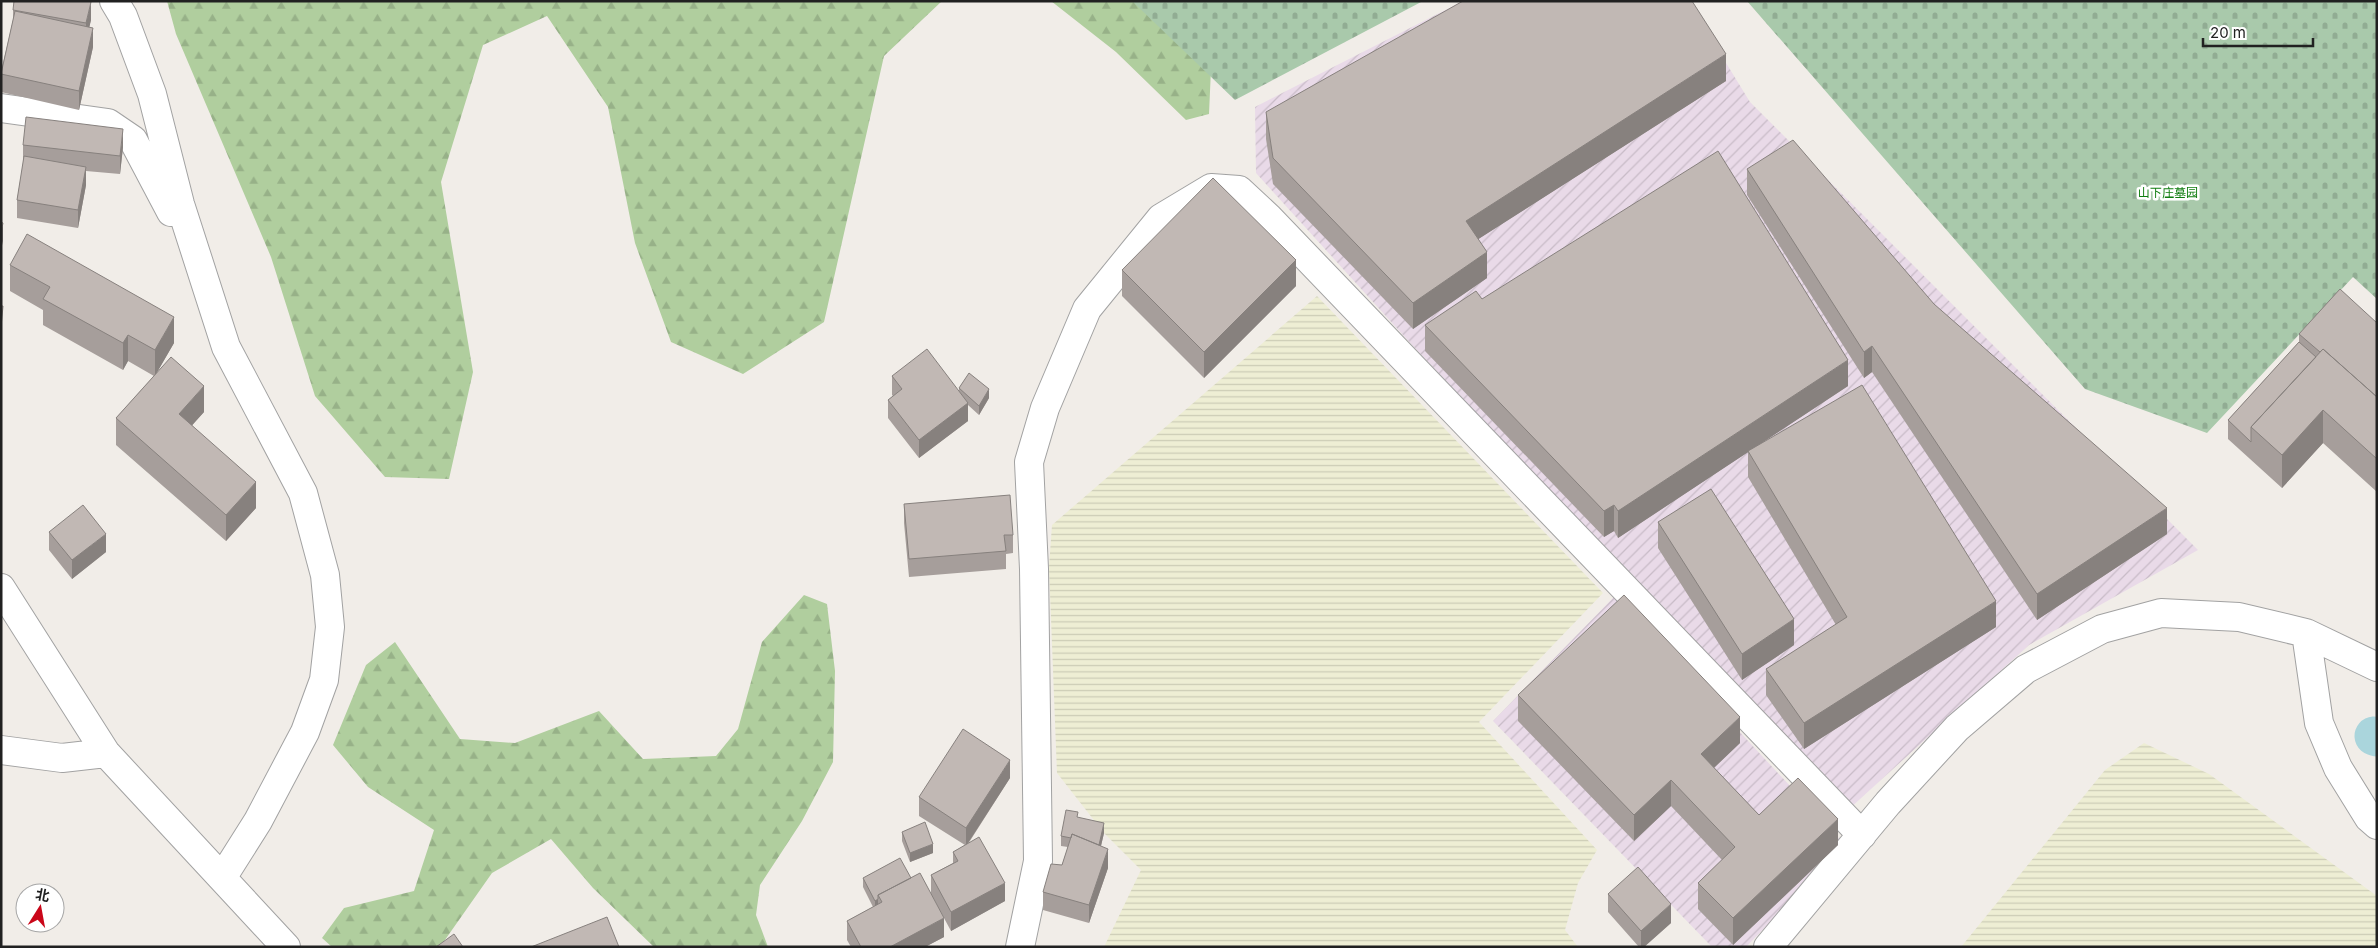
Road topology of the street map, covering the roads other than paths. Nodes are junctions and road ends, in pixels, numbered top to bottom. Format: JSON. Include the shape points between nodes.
{"nodes":[{"id":1,"x":114,"y":1,"type":"edge"},
{"id":2,"x":1,"y":108,"type":"edge"},
{"id":3,"x":199,"y":264,"type":"junction"},
{"id":4,"x":1,"y":588,"type":"edge"},
{"id":5,"x":2306,"y":633,"type":"junction"},
{"id":6,"x":2377,"y":667,"type":"edge"},
{"id":7,"x":1,"y":750,"type":"edge"},
{"id":8,"x":106,"y":753,"type":"junction"},
{"id":9,"x":2377,"y":825,"type":"edge"},
{"id":10,"x":1862,"y":835,"type":"junction"},
{"id":11,"x":222,"y":878,"type":"junction"},
{"id":12,"x":286,"y":947,"type":"edge"},
{"id":13,"x":1020,"y":947,"type":"edge"},
{"id":14,"x":1768,"y":947,"type":"edge"}],
"edges":[{"from":1,"to":3,"type":"street","via":[[123,16],[152,94]]},
{"from":2,"to":3,"type":"street","via":[[108,123],[124,132],[133,140]]},
{"from":3,"to":11,"type":"street","via":[[226,346],[303,493],[325,575],[330,627],[324,680],[305,732],[258,821]]},
{"from":4,"to":8,"type":"street"},
{"from":5,"to":6,"type":"street"},
{"from":5,"to":9,"type":"street","via":[[2319,723],[2338,768],[2369,818]]},
{"from":5,"to":10,"type":"street","via":[[2239,617],[2161,613],[2102,629],[2026,669],[1957,728]]},
{"from":7,"to":8,"type":"street","via":[[62,758]]},
{"from":8,"to":11,"type":"street"},
{"from":10,"to":13,"type":"street","via":[[1268,217],[1239,190],[1211,188],[1161,218],[1088,309],[1045,408],[1030,462],[1038,860]]},
{"from":10,"to":14,"type":"street"},
{"from":11,"to":12,"type":"street"}]}
